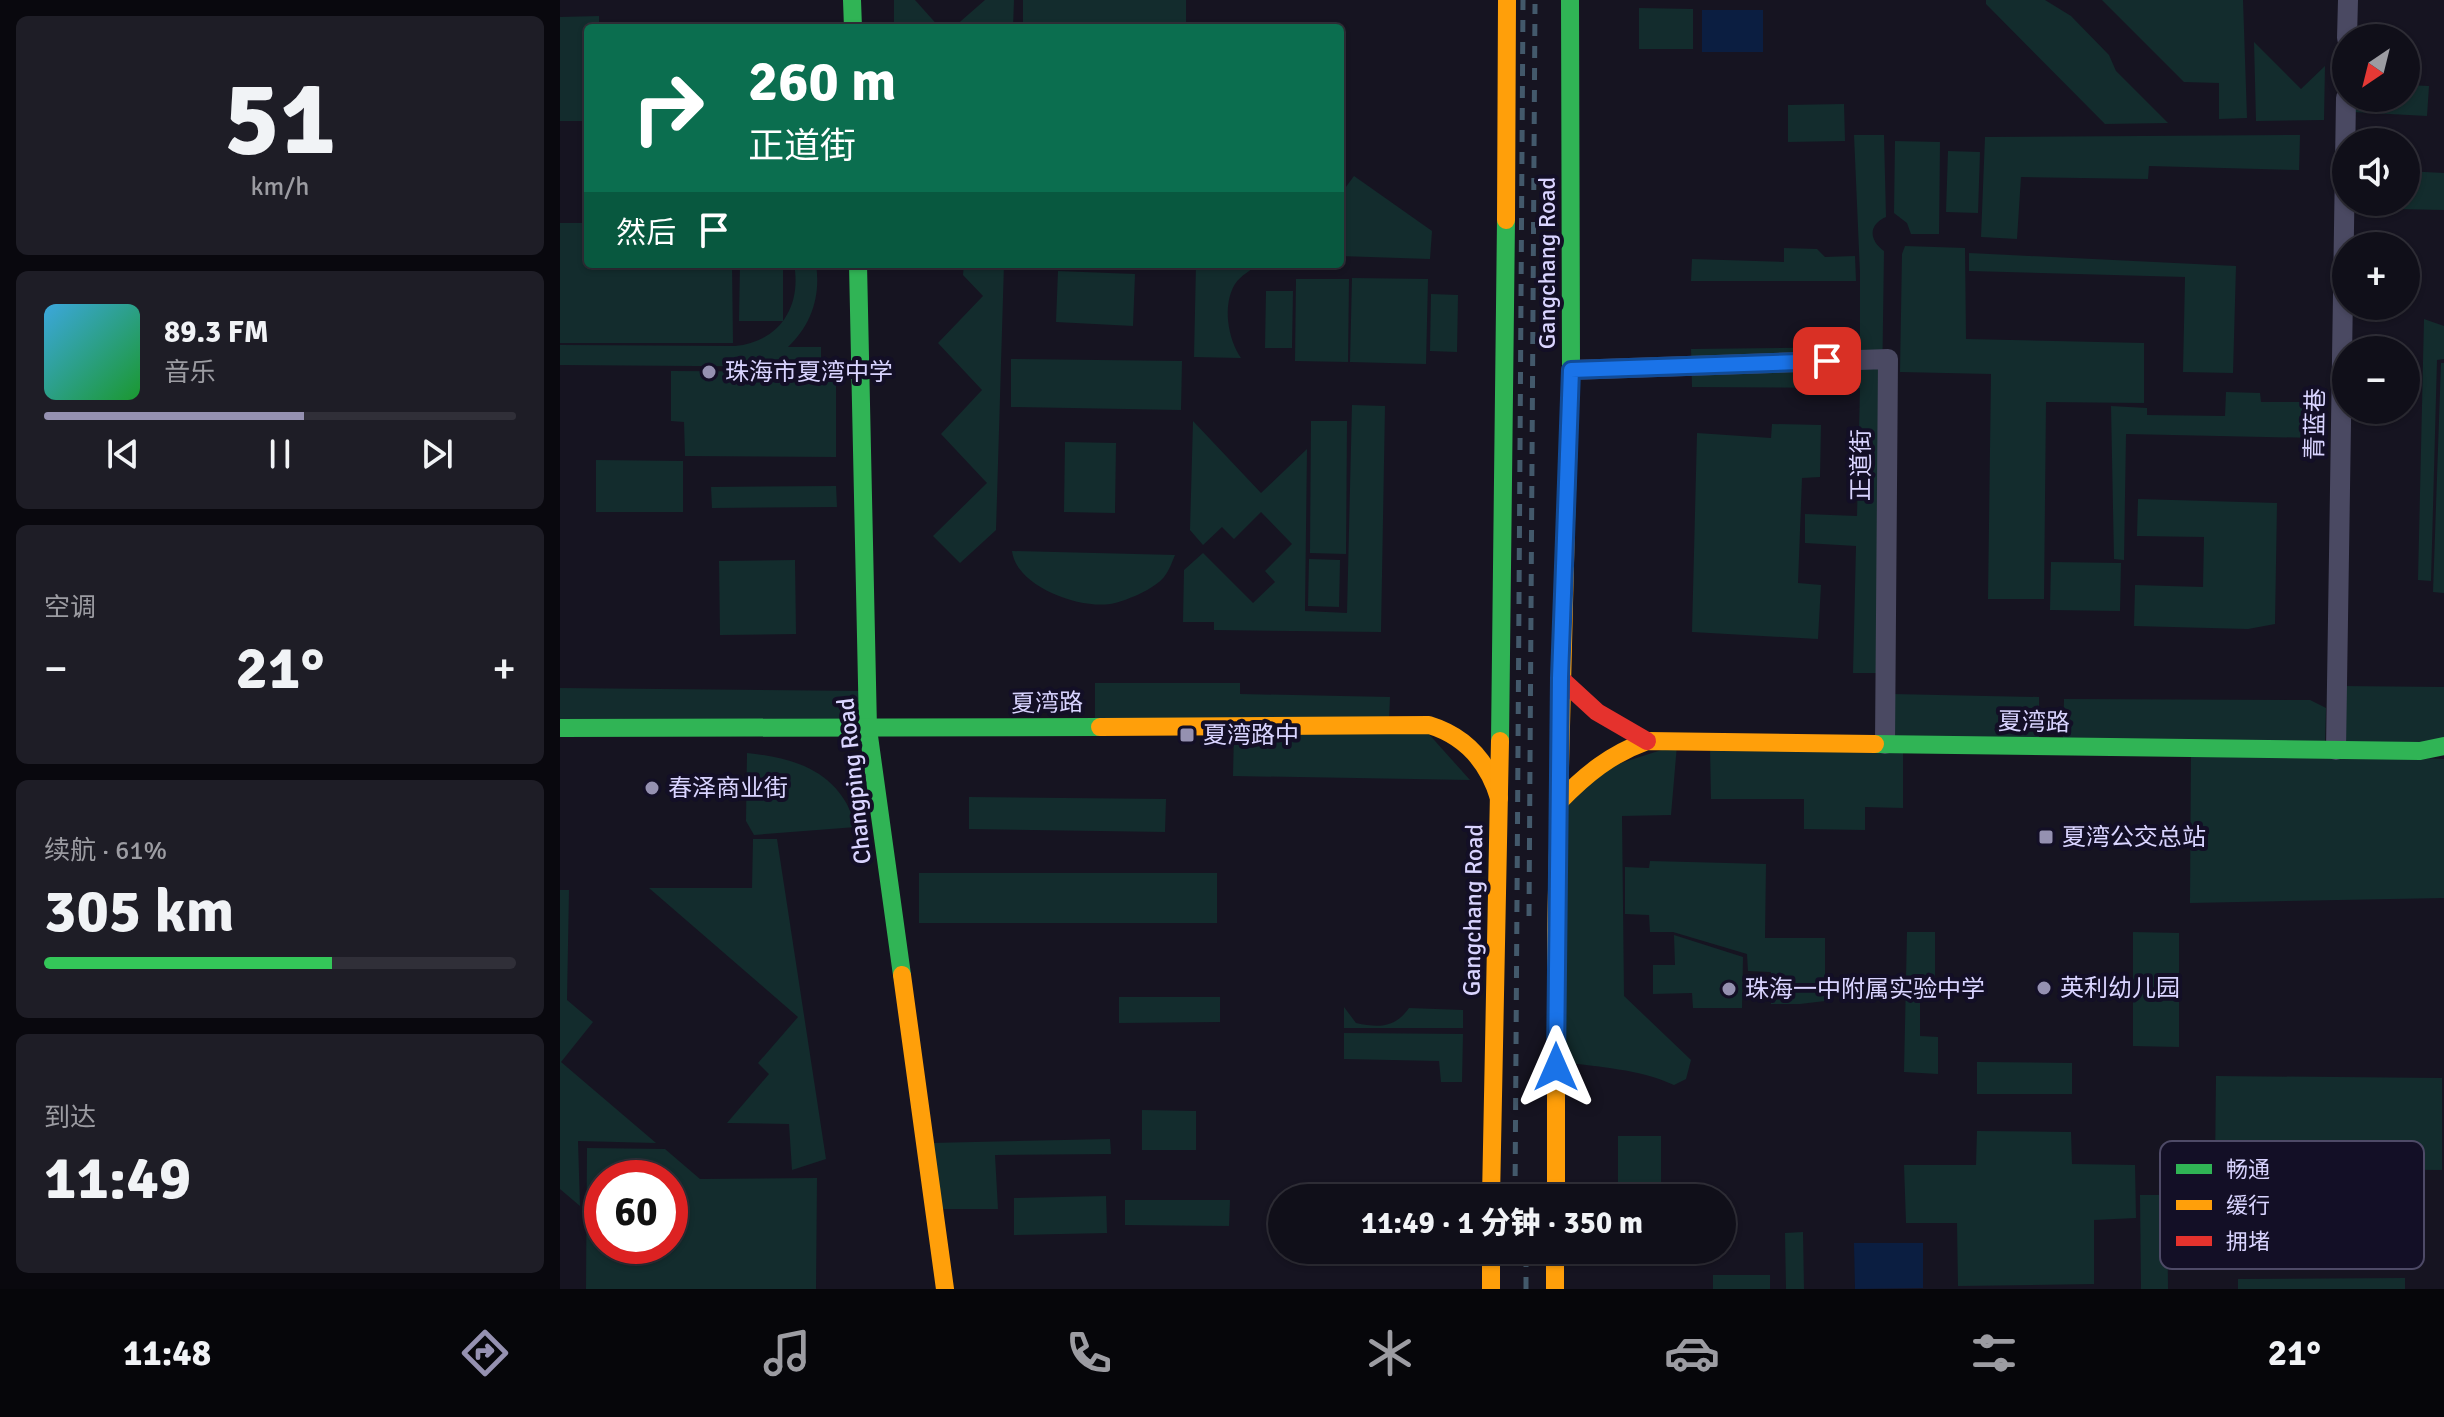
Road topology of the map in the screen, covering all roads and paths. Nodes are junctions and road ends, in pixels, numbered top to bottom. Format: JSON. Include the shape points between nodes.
{"nodes":[{"id":1,"x":852,"y":0,"type":"edge"},
{"id":2,"x":1507,"y":0,"type":"edge"},
{"id":3,"x":1570,"y":0,"type":"edge"},
{"id":4,"x":2348,"y":0,"type":"edge"},
{"id":5,"x":853,"y":24,"type":"edge"},
{"id":6,"x":2347,"y":24,"type":"edge"},
{"id":7,"x":2346,"y":112,"type":"edge"},
{"id":8,"x":858,"y":268,"type":"edge"},
{"id":9,"x":1571,"y":370,"type":"junction"},
{"id":10,"x":1560,"y":678,"type":"junction"},
{"id":11,"x":560,"y":728,"type":"edge"},
{"id":12,"x":868,"y":729,"type":"junction"},
{"id":13,"x":1647,"y":741,"type":"junction"},
{"id":14,"x":1885,"y":744,"type":"junction"},
{"id":15,"x":2444,"y":746,"type":"edge"},
{"id":16,"x":2336,"y":750,"type":"junction"},
{"id":17,"x":2420,"y":751,"type":"junction"},
{"id":18,"x":2444,"y":757,"type":"edge"},
{"id":19,"x":1499,"y":798,"type":"junction"},
{"id":20,"x":1559,"y":802,"type":"junction"},
{"id":21,"x":1491,"y":1184,"type":"edge"},
{"id":22,"x":1556,"y":1184,"type":"edge"},
{"id":23,"x":1491,"y":1264,"type":"edge"},
{"id":24,"x":1555,"y":1264,"type":"edge"},
{"id":25,"x":945,"y":1289,"type":"edge"},
{"id":26,"x":1491,"y":1289,"type":"edge"},
{"id":27,"x":1555,"y":1289,"type":"edge"}],
"edges":[{"from":1,"to":5,"type":"street"},
{"from":2,"to":19,"type":"street","name":"Gangchang Road"},
{"from":3,"to":9,"type":"street","name":"Gangchang Road"},
{"from":4,"to":6,"type":"street"},
{"from":7,"to":16,"type":"street","name":"青蓝巷"},
{"from":8,"to":12,"type":"street","name":"Changping Road"},
{"from":9,"to":10,"type":"street","name":"Gangchang Road"},
{"from":9,"to":14,"type":"street","name":"正道街","via":[[1888,359]]},
{"from":10,"to":13,"type":"street","via":[[1597,712]]},
{"from":10,"to":20,"type":"street","name":"Gangchang Road"},
{"from":11,"to":12,"type":"street","name":"夏湾路"},
{"from":12,"to":19,"type":"street","name":"夏湾路","via":[[1429,725],[1447,731],[1483,763]]},
{"from":12,"to":25,"type":"street","name":"Changping Road"},
{"from":13,"to":14,"type":"street","name":"夏湾路"},
{"from":13,"to":20,"type":"street","via":[[1616,752],[1590,770]]},
{"from":14,"to":16,"type":"street","name":"夏湾路"},
{"from":15,"to":17,"type":"street"},
{"from":16,"to":17,"type":"street","name":"夏湾路"},
{"from":17,"to":18,"type":"street"},
{"from":19,"to":21,"type":"street","name":"Gangchang Road"},
{"from":20,"to":22,"type":"street","name":"Gangchang Road"},
{"from":23,"to":26,"type":"street"},
{"from":24,"to":27,"type":"street"}]}
